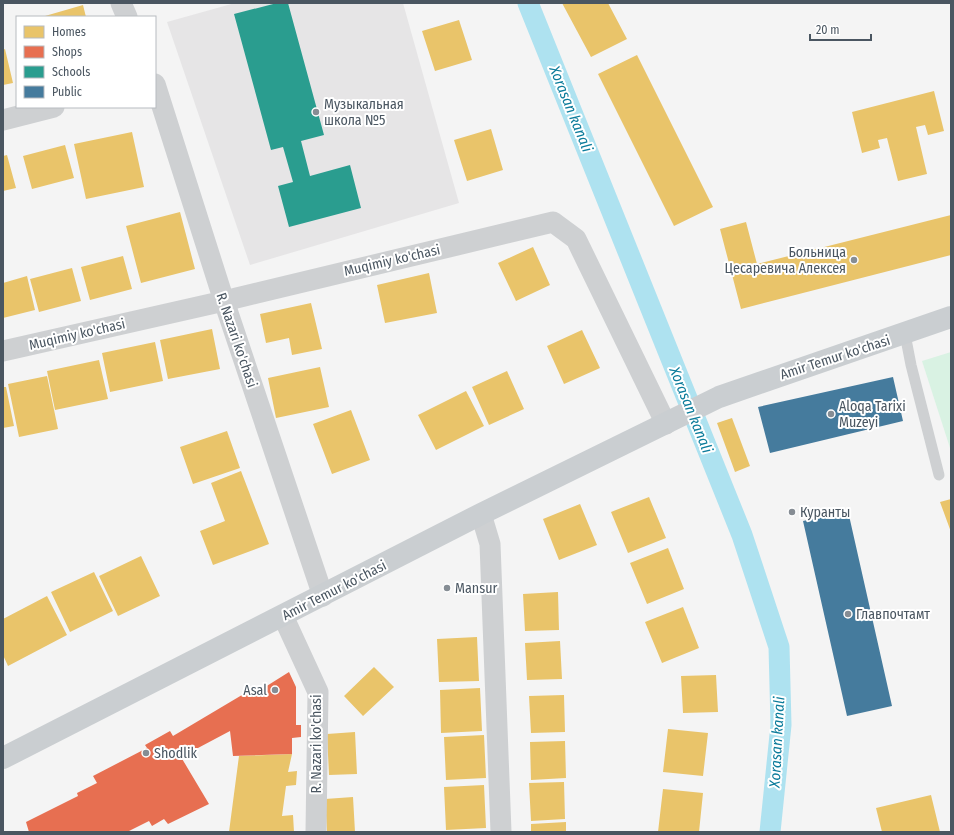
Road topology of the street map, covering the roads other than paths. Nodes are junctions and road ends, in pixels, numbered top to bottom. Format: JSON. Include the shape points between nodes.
{"nodes":[{"id":1,"x":121,"y":3,"type":"edge"},
{"id":2,"x":127,"y":16,"type":"edge"},
{"id":3,"x":156,"y":87,"type":"edge"},
{"id":4,"x":50,"y":108,"type":"edge"},
{"id":5,"x":3,"y":120,"type":"edge"},
{"id":6,"x":224,"y":301,"type":"junction"},
{"id":7,"x":951,"y":318,"type":"edge"},
{"id":8,"x":905,"y":334,"type":"junction"},
{"id":9,"x":3,"y":351,"type":"edge"},
{"id":10,"x":666,"y":424,"type":"junction"},
{"id":11,"x":939,"y":475,"type":"dead end"},
{"id":12,"x":481,"y":514,"type":"junction"},
{"id":13,"x":323,"y":596,"type":"junction"},
{"id":14,"x":283,"y":616,"type":"junction"},
{"id":15,"x":3,"y":758,"type":"edge"},
{"id":16,"x":316,"y":832,"type":"edge"},
{"id":17,"x":501,"y":832,"type":"edge"}],
"edges":[{"from":1,"to":2,"type":"street"},
{"from":3,"to":6,"type":"street","name":"R. Nazari ko'chasi"},
{"from":4,"to":5,"type":"street"},
{"from":6,"to":9,"type":"street","name":"Muqimiy ko'chasi"},
{"from":6,"to":10,"type":"street","name":"Muqimiy ko'chasi","via":[[553,222],[576,239]]},
{"from":6,"to":13,"type":"street","name":"R. Nazari ko'chasi"},
{"from":7,"to":8,"type":"main road","name":"Amir Temur ko'chasi"},
{"from":8,"to":10,"type":"main road","name":"Amir Temur ko'chasi","via":[[719,397]]},
{"from":8,"to":11,"type":"lane"},
{"from":10,"to":12,"type":"main road","name":"Amir Temur ko'chasi"},
{"from":12,"to":13,"type":"main road","name":"Amir Temur ko'chasi"},
{"from":12,"to":17,"type":"street","via":[[490,544]]},
{"from":13,"to":14,"type":"main road","name":"Amir Temur ko'chasi"},
{"from":14,"to":15,"type":"main road","name":"Amir Temur ko'chasi"},
{"from":14,"to":16,"type":"street","name":"R. Nazari ko'chasi","via":[[318,692]]}]}
